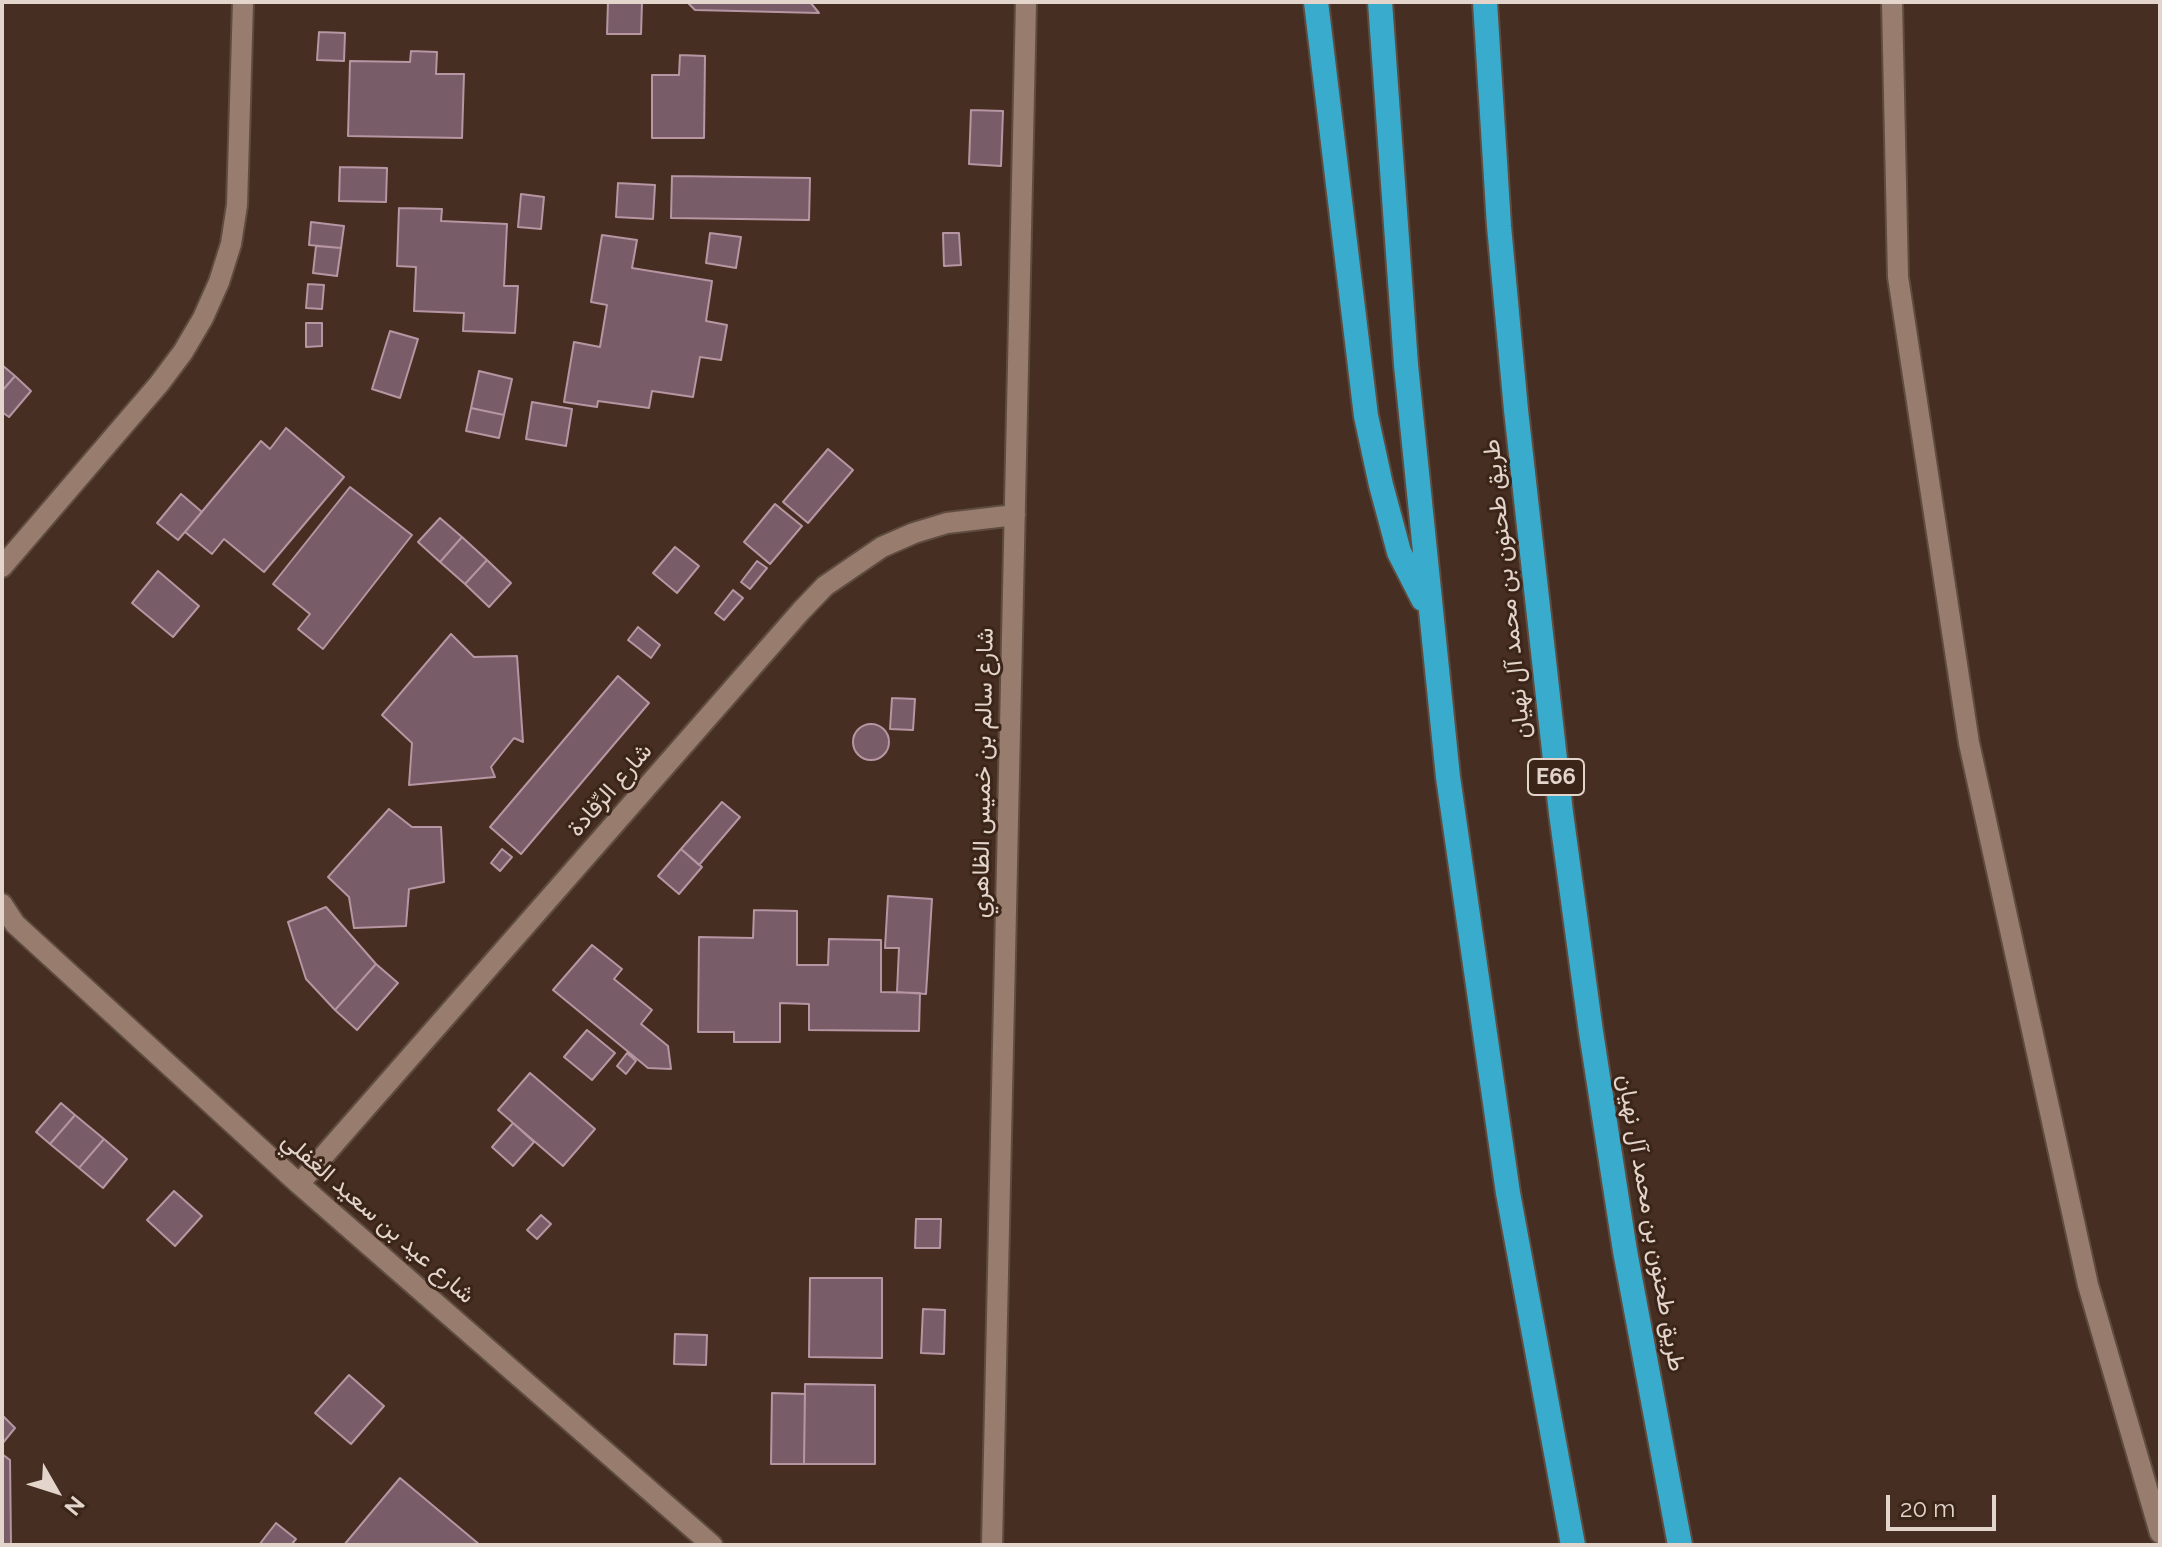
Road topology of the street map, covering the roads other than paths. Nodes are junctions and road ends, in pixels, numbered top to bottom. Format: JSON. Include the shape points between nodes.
{"nodes":[{"id":1,"x":243,"y":2,"type":"edge"},
{"id":2,"x":1026,"y":2,"type":"edge"},
{"id":3,"x":1316,"y":2,"type":"edge"},
{"id":4,"x":1380,"y":2,"type":"edge"},
{"id":5,"x":1485,"y":2,"type":"edge"},
{"id":6,"x":1892,"y":2,"type":"edge"},
{"id":7,"x":1015,"y":515,"type":"junction"},
{"id":8,"x":2,"y":567,"type":"edge"},
{"id":9,"x":1431,"y":616,"type":"junction"},
{"id":10,"x":2,"y":904,"type":"edge"},
{"id":11,"x":8,"y":922,"type":"edge"},
{"id":12,"x":299,"y":1184,"type":"junction"},
{"id":13,"x":2160,"y":1533,"type":"edge"},
{"id":14,"x":712,"y":1545,"type":"edge"},
{"id":15,"x":992,"y":1545,"type":"edge"},
{"id":16,"x":1573,"y":1545,"type":"edge"},
{"id":17,"x":1680,"y":1545,"type":"edge"}],
"edges":[{"from":1,"to":8,"type":"street","via":[[237,205],[219,282],[203,318],[159,384]]},
{"from":2,"to":7,"type":"street","name":"شارع سالم بن خميس الظاهري"},
{"from":3,"to":9,"type":"highway","via":[[1366,416],[1399,552]]},
{"from":4,"to":9,"type":"highway","via":[[1406,365]]},
{"from":5,"to":17,"type":"highway","name":"طريق طحنون بن محمد آل نهيان","number":"E66","via":[[1517,425],[1559,797],[1625,1251]]},
{"from":6,"to":13,"type":"street","via":[[1898,277],[1969,743],[2088,1285]]},
{"from":7,"to":12,"type":"street","name":"شارع الرِّفادة","via":[[947,523],[914,533],[882,547],[825,586]]},
{"from":7,"to":15,"type":"street","name":"شارع سالم بن خميس الظاهري"},
{"from":9,"to":16,"type":"highway","via":[[1480,1015]]},
{"from":10,"to":11,"type":"street","name":"شارع عيد بن سعيد الغفلي"},
{"from":11,"to":12,"type":"street","name":"شارع عيد بن سعيد الغفلي"},
{"from":12,"to":14,"type":"street","name":"شارع عيد بن سعيد الغفلي"}]}
